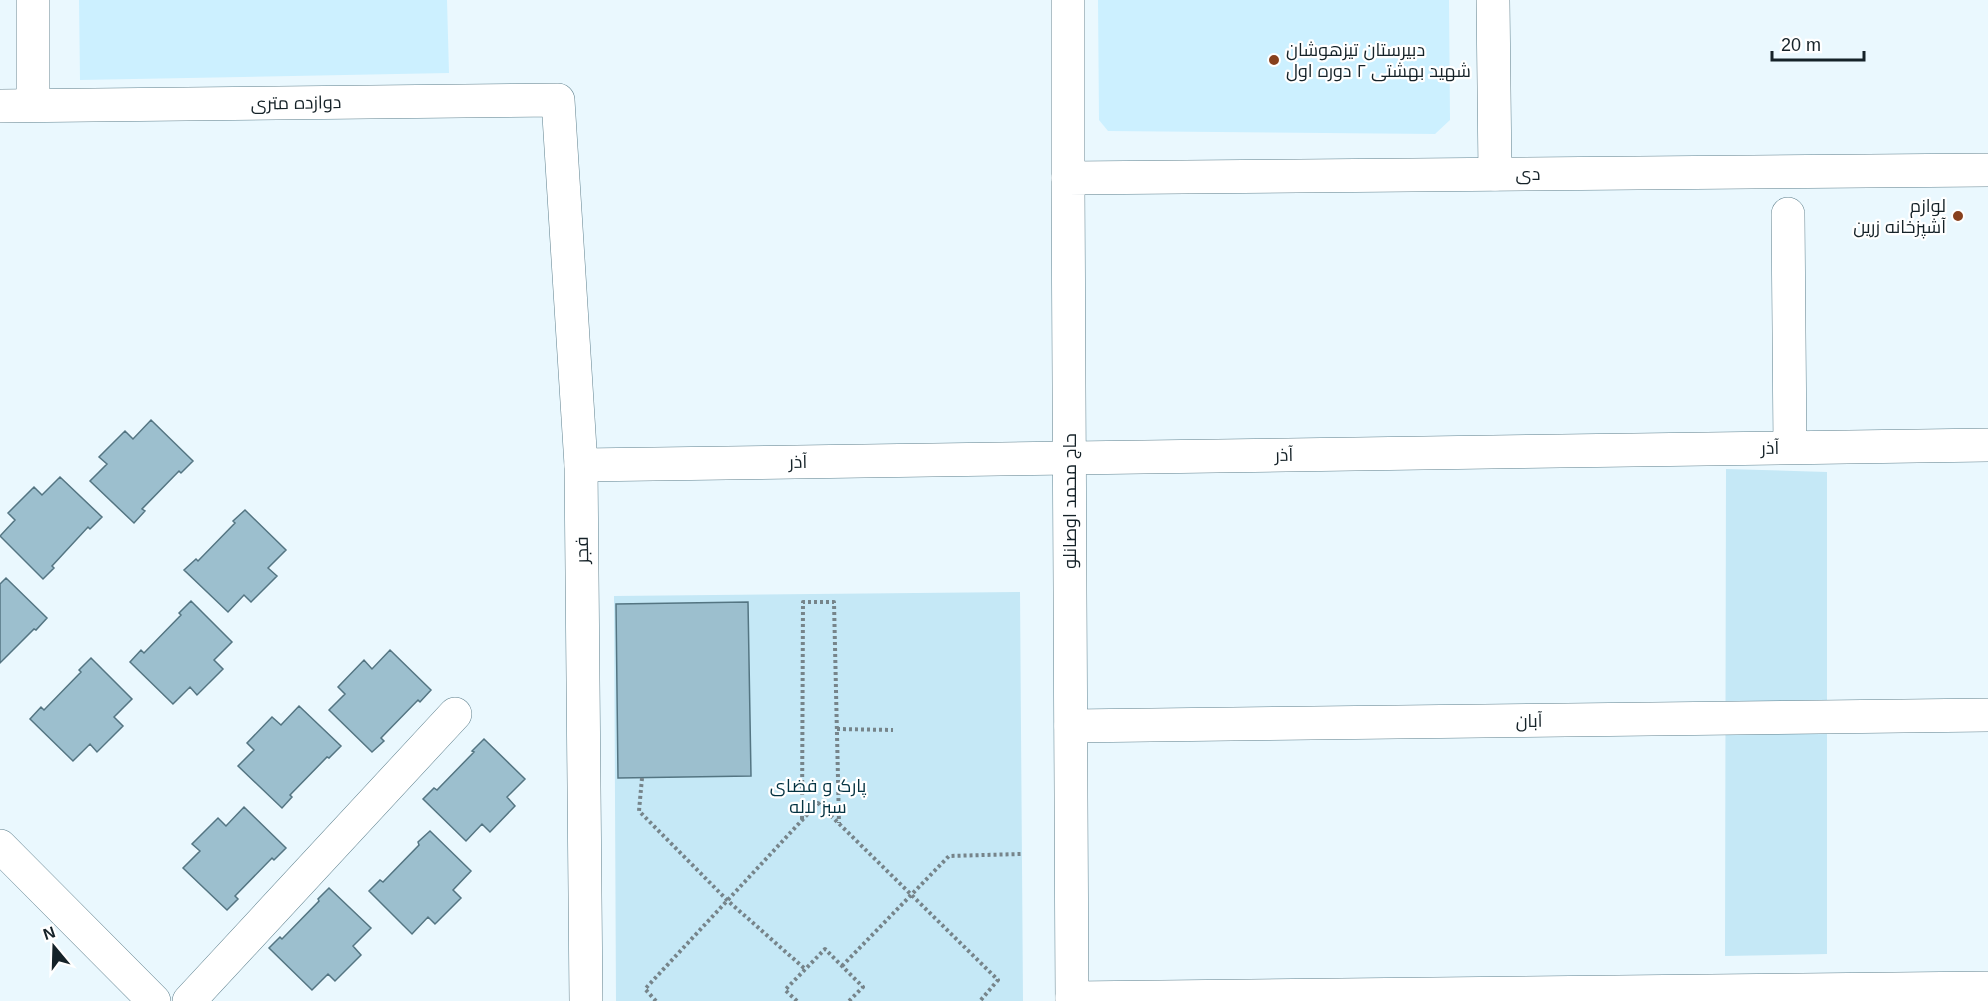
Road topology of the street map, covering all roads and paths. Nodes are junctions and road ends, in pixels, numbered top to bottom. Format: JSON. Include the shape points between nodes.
{"nodes":[{"id":1,"x":33,"y":0,"type":"edge"},
{"id":2,"x":1068,"y":0,"type":"edge"},
{"id":3,"x":1493,"y":0,"type":"edge"},
{"id":4,"x":558,"y":100,"type":"joint"},
{"id":5,"x":33,"y":105,"type":"junction"},
{"id":6,"x":0,"y":106,"type":"edge"},
{"id":7,"x":1988,"y":170,"type":"edge"},
{"id":8,"x":1495,"y":174,"type":"junction"},
{"id":9,"x":1068,"y":178,"type":"junction"},
{"id":10,"x":1788,"y":214,"type":"dead end"},
{"id":11,"x":1988,"y":445,"type":"edge"},
{"id":12,"x":1790,"y":448,"type":"junction"},
{"id":13,"x":1069,"y":458,"type":"junction"},
{"id":14,"x":581,"y":465,"type":"junction"},
{"id":15,"x":455,"y":714,"type":"dead end"},
{"id":16,"x":1988,"y":716,"type":"edge"},
{"id":17,"x":1071,"y":726,"type":"junction"},
{"id":18,"x":837,"y":729,"type":"junction"},
{"id":19,"x":893,"y":730,"type":"dead end"},
{"id":20,"x":642,"y":778,"type":"dead end"},
{"id":21,"x":802,"y":819,"type":"junction"},
{"id":22,"x":840,"y":824,"type":"junction"},
{"id":23,"x":0,"y":846,"type":"edge"},
{"id":24,"x":1022,"y":854,"type":"dead end"},
{"id":25,"x":912,"y":895,"type":"junction"},
{"id":26,"x":727,"y":900,"type":"junction"},
{"id":27,"x":842,"y":966,"type":"junction"},
{"id":28,"x":805,"y":969,"type":"junction"},
{"id":29,"x":1988,"y":988,"type":"edge"},
{"id":30,"x":1768,"y":996,"type":"edge"},
{"id":31,"x":1072,"y":1000,"type":"edge"},
{"id":32,"x":154,"y":1001,"type":"edge"},
{"id":33,"x":189,"y":1001,"type":"edge"},
{"id":34,"x":586,"y":1001,"type":"edge"},
{"id":35,"x":656,"y":1001,"type":"edge"},
{"id":36,"x":797,"y":1001,"type":"edge"},
{"id":37,"x":849,"y":1001,"type":"edge"},
{"id":38,"x":980,"y":1001,"type":"edge"}],
"edges":[{"from":1,"to":5,"type":"street"},
{"from":2,"to":9,"type":"street","name":"حاج محمد اوصانلو"},
{"from":3,"to":8,"type":"street"},
{"from":4,"to":5,"type":"street","name":"دوازده متری"},
{"from":4,"to":14,"type":"street","name":"فجر"},
{"from":5,"to":6,"type":"street","name":"دوازده متری"},
{"from":7,"to":8,"type":"street","name":"دی"},
{"from":8,"to":9,"type":"street","name":"دی"},
{"from":9,"to":13,"type":"street","name":"حاج محمد اوصانلو"},
{"from":10,"to":12,"type":"street"},
{"from":11,"to":12,"type":"street","name":"آذر"},
{"from":12,"to":13,"type":"street","name":"آذر"},
{"from":13,"to":14,"type":"street","name":"آذر"},
{"from":13,"to":17,"type":"street","name":"حاج محمد اوصانلو"},
{"from":14,"to":34,"type":"street","name":"فجر"},
{"from":15,"to":33,"type":"street"},
{"from":16,"to":17,"type":"street","name":"آبان"},
{"from":17,"to":31,"type":"street","name":"حاج محمد اوصانلو"},
{"from":18,"to":19,"type":"path"},
{"from":18,"to":21,"type":"path","via":[[834,602],[803,602]]},
{"from":18,"to":22,"type":"path"},
{"from":20,"to":26,"type":"path","via":[[639,811]]},
{"from":21,"to":22,"type":"path","via":[[818,803]]},
{"from":21,"to":26,"type":"path"},
{"from":22,"to":25,"type":"path"},
{"from":23,"to":32,"type":"street"},
{"from":24,"to":25,"type":"path","via":[[949,856]]},
{"from":25,"to":27,"type":"path"},
{"from":25,"to":38,"type":"path","via":[[998,980]]},
{"from":26,"to":28,"type":"path"},
{"from":26,"to":35,"type":"path","via":[[645,989]]},
{"from":27,"to":28,"type":"path","via":[[825,949]]},
{"from":27,"to":37,"type":"path","via":[[863,987]]},
{"from":28,"to":36,"type":"path","via":[[785,990]]},
{"from":29,"to":30,"type":"street"},
{"from":30,"to":31,"type":"street"}]}
